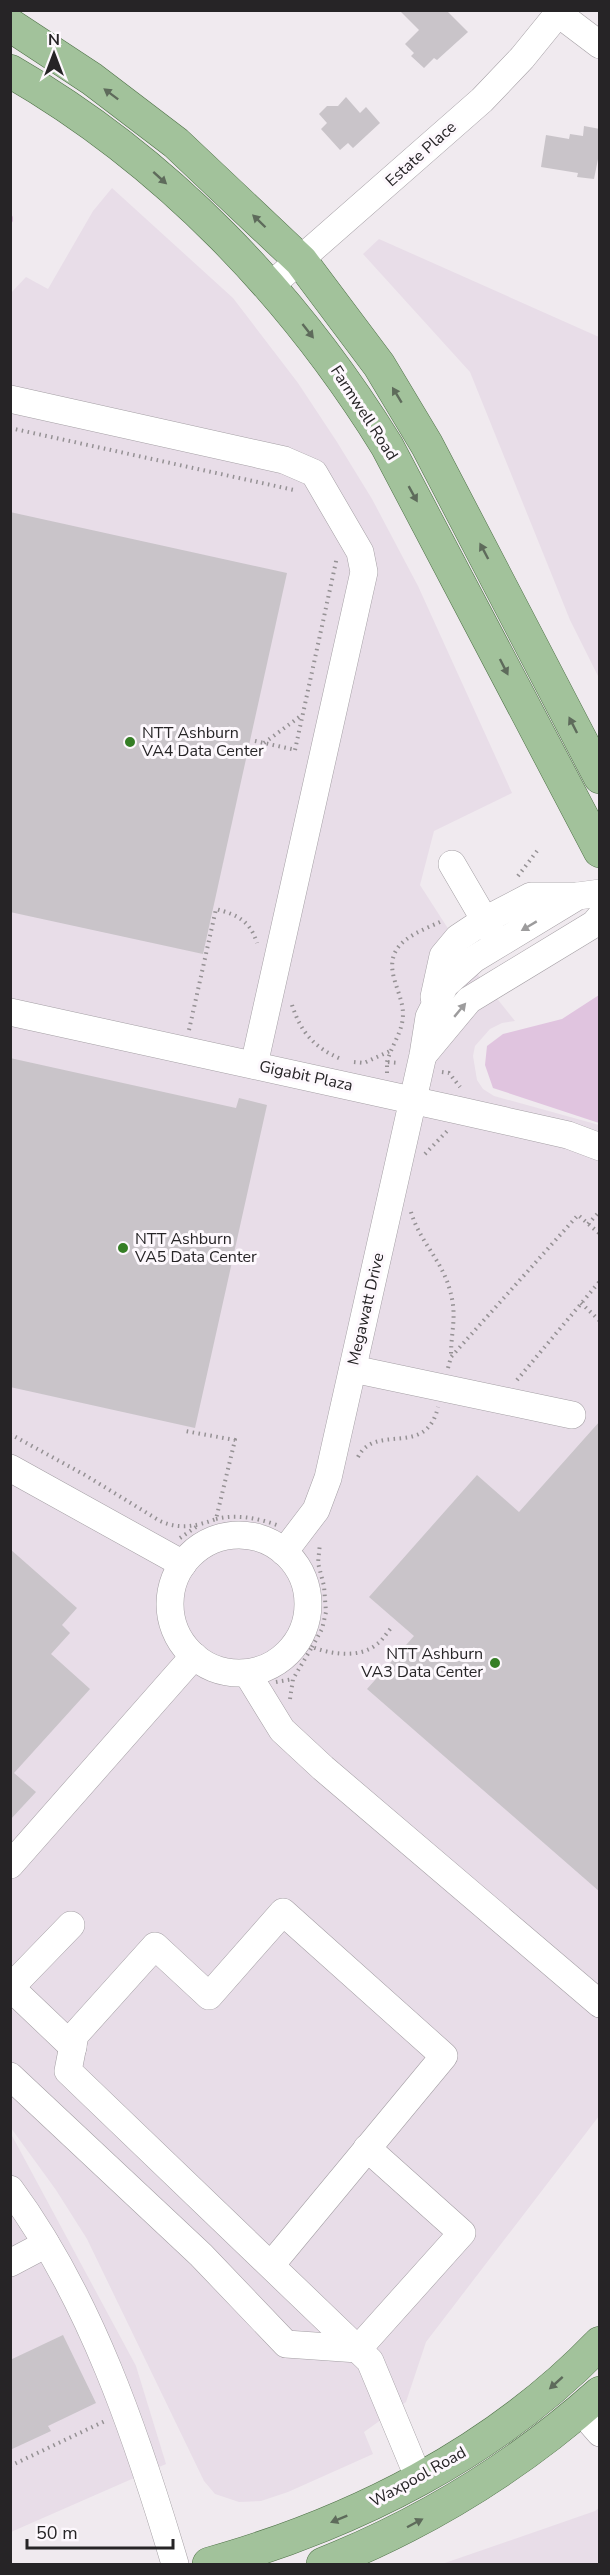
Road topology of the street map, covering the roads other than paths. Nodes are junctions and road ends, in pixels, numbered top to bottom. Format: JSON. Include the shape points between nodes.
{"nodes":[{"id":1,"x":560,"y":12,"type":"edge"},
{"id":2,"x":10,"y":26,"type":"edge"},
{"id":3,"x":600,"y":45,"type":"edge"},
{"id":4,"x":10,"y":71,"type":"edge"},
{"id":5,"x":301,"y":261,"type":"junction"},
{"id":6,"x":270,"y":286,"type":"junction"},
{"id":7,"x":10,"y":399,"type":"edge"},
{"id":8,"x":600,"y":777,"type":"edge"},
{"id":9,"x":600,"y":850,"type":"edge"},
{"id":10,"x":452,"y":864,"type":"dead end"},
{"id":11,"x":589,"y":894,"type":"edge"},
{"id":12,"x":600,"y":917,"type":"edge"},
{"id":13,"x":485,"y":920,"type":"junction"},
{"id":14,"x":499,"y":944,"type":"junction"},
{"id":15,"x":515,"y":972,"type":"junction"},
{"id":16,"x":10,"y":1012,"type":"edge"},
{"id":17,"x":429,"y":1017,"type":"junction"},
{"id":18,"x":422,"y":1062,"type":"junction"},
{"id":19,"x":254,"y":1065,"type":"junction"},
{"id":20,"x":411,"y":1109,"type":"junction"},
{"id":21,"x":600,"y":1147,"type":"edge"},
{"id":22,"x":353,"y":1369,"type":"junction"},
{"id":23,"x":572,"y":1415,"type":"dead end"},
{"id":24,"x":10,"y":1468,"type":"edge"},
{"id":25,"x":289,"y":1545,"type":"junction"},
{"id":26,"x":183,"y":1564,"type":"junction"},
{"id":27,"x":195,"y":1656,"type":"junction"},
{"id":28,"x":248,"y":1673,"type":"junction"},
{"id":29,"x":10,"y":1865,"type":"edge"},
{"id":30,"x":71,"y":1925,"type":"dead end"},
{"id":31,"x":11,"y":1988,"type":"edge"},
{"id":32,"x":600,"y":2004,"type":"edge"},
{"id":33,"x":73,"y":2047,"type":"junction"},
{"id":34,"x":10,"y":2076,"type":"edge"},
{"id":35,"x":367,"y":2148,"type":"junction"},
{"id":36,"x":10,"y":2188,"type":"edge"},
{"id":37,"x":46,"y":2244,"type":"junction"},
{"id":38,"x":10,"y":2263,"type":"edge"},
{"id":39,"x":271,"y":2265,"type":"junction"},
{"id":40,"x":600,"y":2343,"type":"edge"},
{"id":41,"x":358,"y":2349,"type":"junction"},
{"id":42,"x":593,"y":2412,"type":"edge"},
{"id":43,"x":419,"y":2479,"type":"junction"},
{"id":44,"x":175,"y":2565,"type":"edge"},
{"id":45,"x":209,"y":2565,"type":"edge"},
{"id":46,"x":323,"y":2565,"type":"edge"}],
"edges":[{"from":1,"to":3,"type":"street"},
{"from":1,"to":5,"type":"street","name":"Estate Place","via":[[482,100]]},
{"from":5,"to":2,"type":"main road","one_way":true,"via":[[176,143],[92,79]]},
{"from":4,"to":6,"type":"main road","name":"Farmwell Road","one_way":true,"via":[[141,161],[198,212]]},
{"from":5,"to":6,"type":"street","name":"Estate Place"},
{"from":8,"to":5,"type":"main road","one_way":true,"via":[[428,444],[379,365]]},
{"from":6,"to":9,"type":"main road","name":"Farmwell Road","one_way":true,"via":[[353,392],[387,446]]},
{"from":7,"to":19,"type":"street","via":[[285,460],[314,473],[360,552],[364,572]]},
{"from":10,"to":13,"type":"street"},
{"from":11,"to":13,"type":"street","via":[[531,896]]},
{"from":11,"to":14,"type":"street","one_way":true},
{"from":12,"to":15,"type":"street"},
{"from":13,"to":14,"type":"street"},
{"from":13,"to":17,"type":"street","via":[[458,938],[443,956]]},
{"from":14,"to":15,"type":"street"},
{"from":14,"to":17,"type":"street","via":[[474,959],[445,985]]},
{"from":18,"to":15,"type":"street","one_way":true,"via":[[469,1000]]},
{"from":16,"to":19,"type":"street","name":"Gigabit Plaza"},
{"from":17,"to":18,"type":"street","name":"Megawatt Drive"},
{"from":18,"to":20,"type":"street","name":"Megawatt Drive"},
{"from":19,"to":20,"type":"street","name":"Gigabit Plaza","via":[[385,1094]]},
{"from":20,"to":21,"type":"street","name":"Gigabit Plaza","via":[[453,1119],[568,1135]]},
{"from":20,"to":22,"type":"street","name":"Megawatt Drive"},
{"from":22,"to":23,"type":"street"},
{"from":22,"to":25,"type":"street","name":"Megawatt Drive","via":[[328,1478],[316,1510]]},
{"from":24,"to":26,"type":"street"},
{"from":25,"to":26,"type":"street","via":[[242,1535],[219,1538],[199,1548]]},
{"from":25,"to":28,"type":"street","via":[[307,1590],[308,1613],[301,1635],[288,1653],[269,1666]]},
{"from":26,"to":27,"type":"street","via":[[172,1584],[170,1607],[174,1629]]},
{"from":27,"to":28,"type":"street","via":[[203,1664],[225,1672]]},
{"from":27,"to":29,"type":"street"},
{"from":28,"to":32,"type":"street","via":[[282,1730]]},
{"from":30,"to":31,"type":"street"},
{"from":31,"to":33,"type":"street"},
{"from":33,"to":35,"type":"street","via":[[75,2035],[155,1947],[209,1996],[284,1912],[444,2056]]},
{"from":33,"to":39,"type":"street","via":[[68,2071]]},
{"from":34,"to":41,"type":"street","via":[[201,2255],[286,2344]]},
{"from":35,"to":39,"type":"street"},
{"from":35,"to":41,"type":"street","via":[[462,2232]]},
{"from":36,"to":37,"type":"street"},
{"from":37,"to":38,"type":"street"},
{"from":37,"to":44,"type":"street","via":[[78,2303],[124,2412],[150,2480]]},
{"from":39,"to":41,"type":"street"},
{"from":40,"to":43,"type":"main road","name":"Waxpool Road","one_way":true,"via":[[499,2428]]},
{"from":41,"to":43,"type":"street","via":[[370,2361]]},
{"from":46,"to":42,"type":"main road","one_way":true,"via":[[415,2523],[469,2493]]},
{"from":43,"to":45,"type":"main road","name":"Waxpool Road","one_way":true,"via":[[349,2515],[269,2547]]}]}
